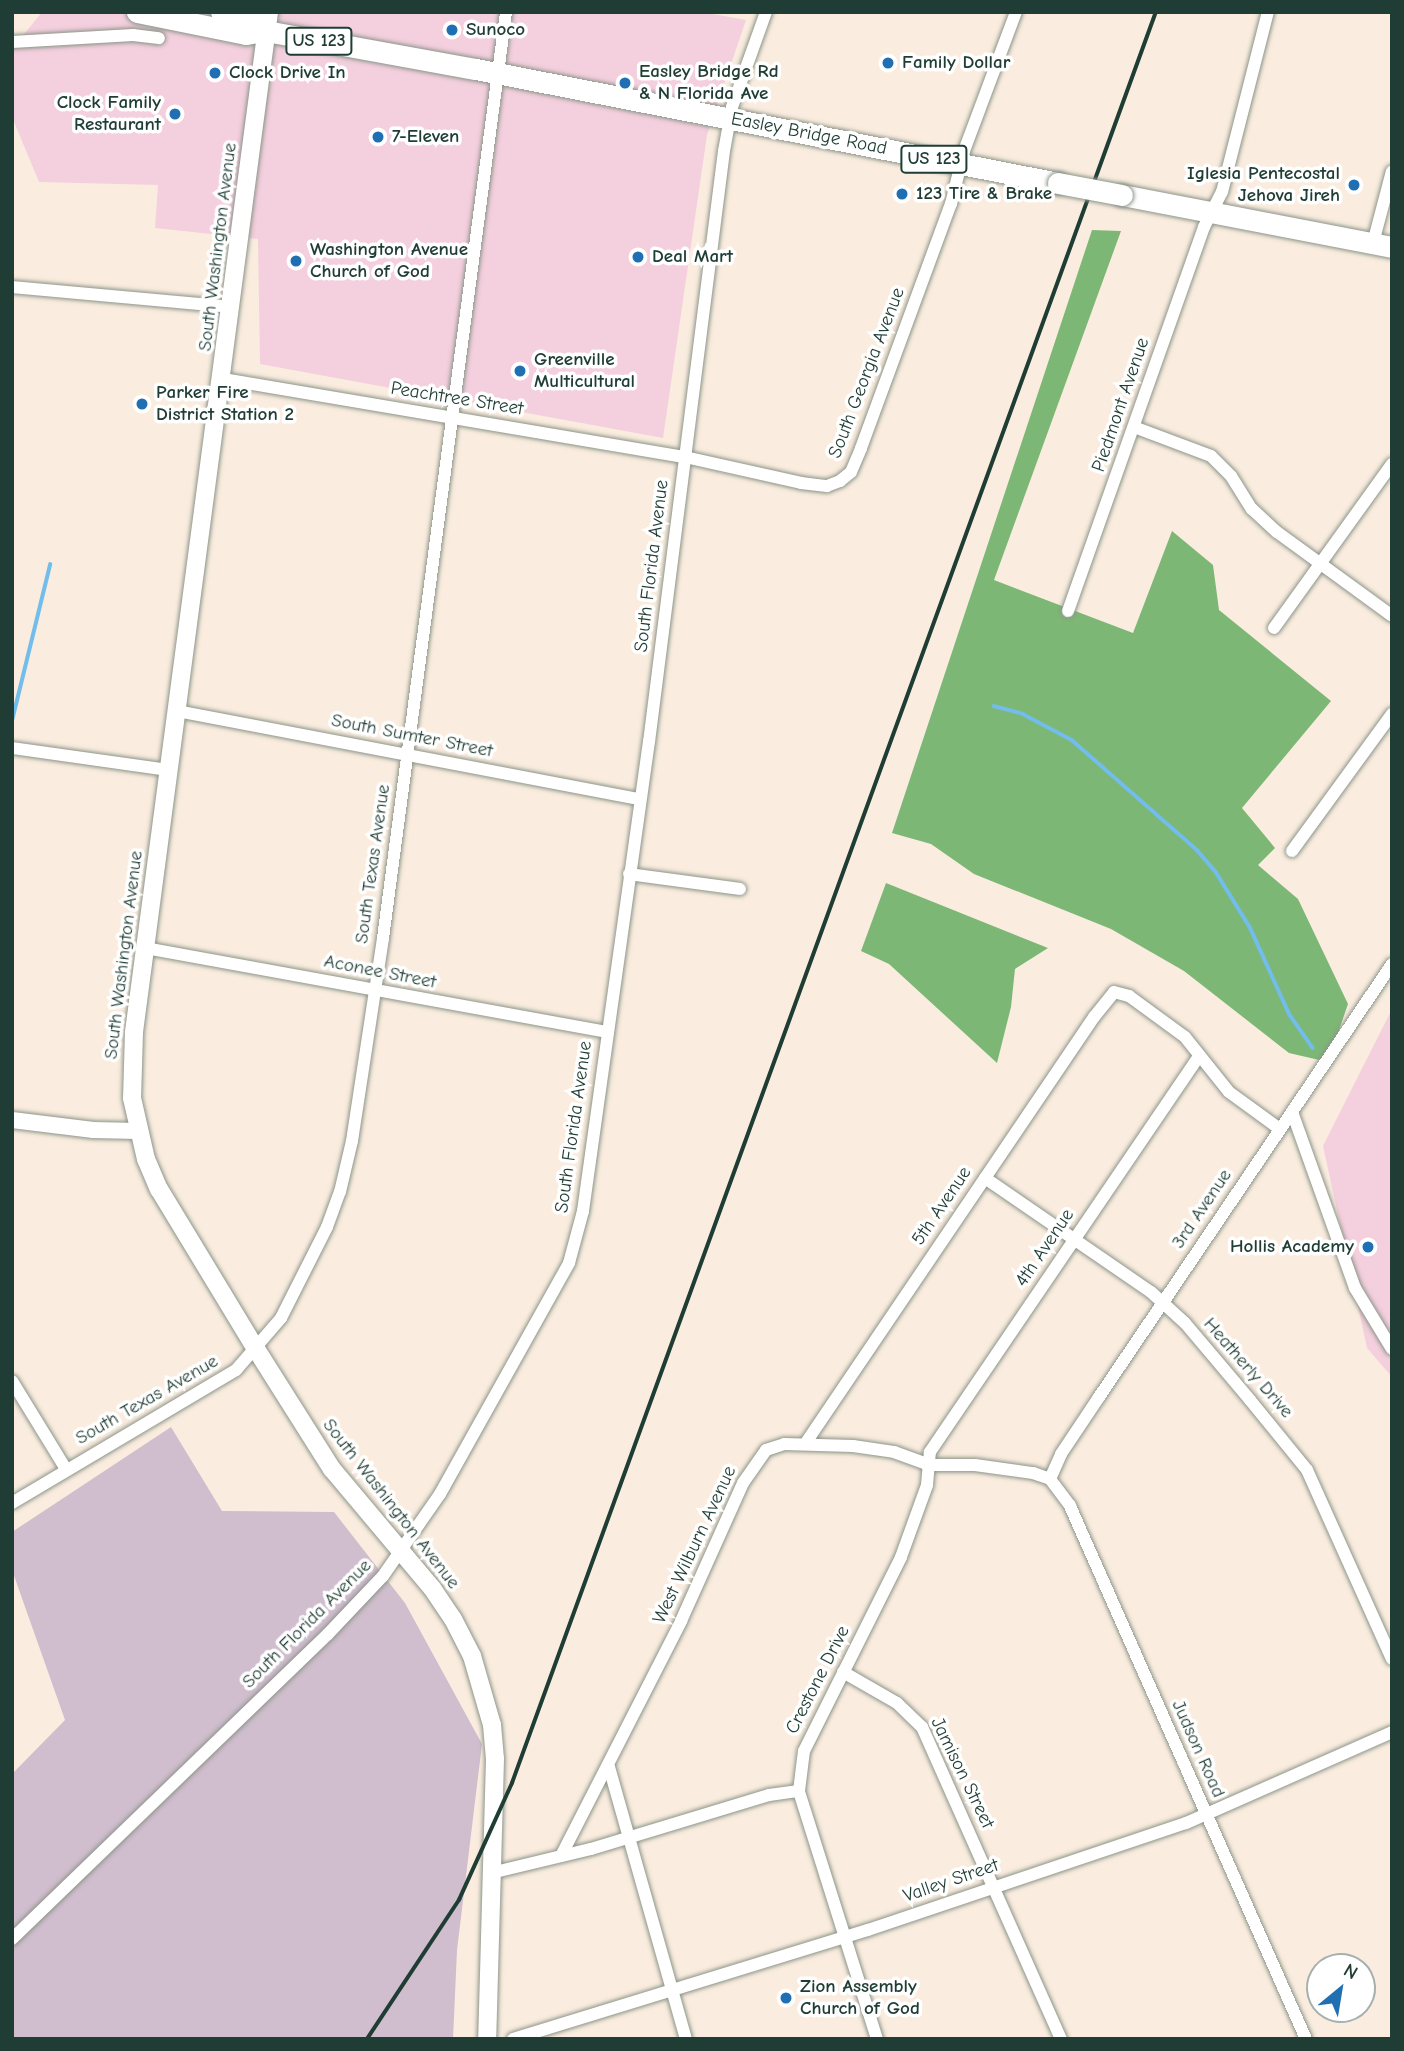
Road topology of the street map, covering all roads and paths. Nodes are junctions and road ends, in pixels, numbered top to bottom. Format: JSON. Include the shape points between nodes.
{"nodes":[{"id":1,"x":138,"y":12,"type":"edge"},
{"id":2,"x":221,"y":12,"type":"edge"},
{"id":3,"x":506,"y":12,"type":"edge"},
{"id":4,"x":766,"y":12,"type":"edge"},
{"id":5,"x":1016,"y":12,"type":"edge"},
{"id":6,"x":1268,"y":12,"type":"edge"},
{"id":7,"x":268,"y":22,"type":"edge"},
{"id":8,"x":159,"y":38,"type":"dead end"},
{"id":9,"x":12,"y":43,"type":"edge"},
{"id":10,"x":498,"y":74,"type":"junction"},
{"id":11,"x":731,"y":120,"type":"junction"},
{"id":12,"x":962,"y":165,"type":"junction"},
{"id":13,"x":1392,"y":171,"type":"edge"},
{"id":14,"x":1213,"y":212,"type":"junction"},
{"id":15,"x":1382,"y":245,"type":"edge"},
{"id":16,"x":12,"y":287,"type":"edge"},
{"id":17,"x":232,"y":307,"type":"junction"},
{"id":18,"x":223,"y":379,"type":"junction"},
{"id":19,"x":453,"y":418,"type":"junction"},
{"id":20,"x":1134,"y":427,"type":"junction"},
{"id":21,"x":685,"y":457,"type":"junction"},
{"id":22,"x":1392,"y":464,"type":"edge"},
{"id":23,"x":1320,"y":564,"type":"junction"},
{"id":24,"x":1068,"y":611,"type":"dead end"},
{"id":25,"x":1392,"y":615,"type":"edge"},
{"id":26,"x":1275,"y":628,"type":"dead end"},
{"id":27,"x":177,"y":711,"type":"junction"},
{"id":28,"x":1392,"y":714,"type":"edge"},
{"id":29,"x":12,"y":748,"type":"edge"},
{"id":30,"x":407,"y":755,"type":"junction"},
{"id":31,"x":170,"y":770,"type":"junction"},
{"id":32,"x":640,"y":799,"type":"junction"},
{"id":33,"x":1293,"y":851,"type":"dead end"},
{"id":34,"x":629,"y":874,"type":"junction"},
{"id":35,"x":740,"y":889,"type":"dead end"},
{"id":36,"x":145,"y":948,"type":"junction"},
{"id":37,"x":1392,"y":964,"type":"edge"},
{"id":38,"x":375,"y":991,"type":"junction"},
{"id":39,"x":607,"y":1032,"type":"junction"},
{"id":40,"x":1199,"y":1056,"type":"junction"},
{"id":41,"x":1293,"y":1112,"type":"junction"},
{"id":42,"x":12,"y":1120,"type":"edge"},
{"id":43,"x":1280,"y":1129,"type":"junction"},
{"id":44,"x":138,"y":1131,"type":"junction"},
{"id":45,"x":985,"y":1178,"type":"junction"},
{"id":46,"x":1074,"y":1239,"type":"junction"},
{"id":47,"x":1163,"y":1303,"type":"junction"},
{"id":48,"x":256,"y":1349,"type":"junction"},
{"id":49,"x":1392,"y":1349,"type":"edge"},
{"id":50,"x":12,"y":1381,"type":"edge"},
{"id":51,"x":805,"y":1444,"type":"junction"},
{"id":52,"x":930,"y":1465,"type":"junction"},
{"id":53,"x":66,"y":1469,"type":"junction"},
{"id":54,"x":1050,"y":1479,"type":"junction"},
{"id":55,"x":12,"y":1503,"type":"edge"},
{"id":56,"x":401,"y":1552,"type":"junction"},
{"id":57,"x":1392,"y":1659,"type":"edge"},
{"id":58,"x":843,"y":1672,"type":"junction"},
{"id":59,"x":1392,"y":1732,"type":"edge"},
{"id":60,"x":609,"y":1768,"type":"junction"},
{"id":61,"x":799,"y":1791,"type":"junction"},
{"id":62,"x":1206,"y":1814,"type":"junction"},
{"id":63,"x":628,"y":1838,"type":"junction"},
{"id":64,"x":561,"y":1856,"type":"junction"},
{"id":65,"x":491,"y":1873,"type":"junction"},
{"id":66,"x":993,"y":1886,"type":"junction"},
{"id":67,"x":846,"y":1937,"type":"junction"},
{"id":68,"x":12,"y":1940,"type":"edge"},
{"id":69,"x":671,"y":1990,"type":"junction"},
{"id":70,"x":487,"y":2039,"type":"edge"},
{"id":71,"x":513,"y":2039,"type":"edge"},
{"id":72,"x":686,"y":2039,"type":"edge"},
{"id":73,"x":877,"y":2039,"type":"edge"},
{"id":74,"x":1061,"y":2039,"type":"edge"},
{"id":75,"x":1306,"y":2039,"type":"edge"}],
"edges":[{"from":1,"to":7,"type":"highway","name":"Easley Bridge Road","number":"US 123","via":[[246,34]]},
{"from":2,"to":7,"type":"highway","name":"Easley Bridge Road","number":"US 123"},
{"from":3,"to":10,"type":"street","name":"South Texas Avenue"},
{"from":4,"to":11,"type":"street","name":"South Florida Avenue"},
{"from":5,"to":12,"type":"street"},
{"from":6,"to":14,"type":"street","name":"Piedmont Avenue"},
{"from":7,"to":10,"type":"highway","name":"Easley Bridge Road","number":"US 123"},
{"from":7,"to":17,"type":"main road","name":"South Washington Avenue"},
{"from":8,"to":9,"type":"street","via":[[134,34]]},
{"from":10,"to":11,"type":"highway","name":"Easley Bridge Road","number":"US 123"},
{"from":10,"to":19,"type":"street","name":"South Texas Avenue"},
{"from":11,"to":12,"type":"highway","name":"Easley Bridge Road","number":"US 123"},
{"from":11,"to":21,"type":"street","name":"South Florida Avenue"},
{"from":12,"to":14,"type":"highway","name":"Easley Bridge Road","number":"US 123","bridge":true},
{"from":12,"to":21,"type":"street","name":"South Georgia Avenue","via":[[861,448],[845,478],[820,486]]},
{"from":13,"to":15,"type":"street"},
{"from":14,"to":15,"type":"highway","name":"Easley Bridge Road","number":"US 123"},
{"from":14,"to":20,"type":"street","name":"Piedmont Avenue"},
{"from":16,"to":17,"type":"street"},
{"from":17,"to":18,"type":"main road","name":"South Washington Avenue"},
{"from":18,"to":19,"type":"street","name":"Peachtree Street"},
{"from":18,"to":27,"type":"main road","name":"South Washington Avenue"},
{"from":19,"to":21,"type":"street","name":"Peachtree Street"},
{"from":19,"to":30,"type":"street","name":"South Texas Avenue"},
{"from":20,"to":23,"type":"street","via":[[1211,456],[1231,476],[1252,509]]},
{"from":20,"to":24,"type":"street","name":"Piedmont Avenue"},
{"from":21,"to":32,"type":"street","name":"South Florida Avenue"},
{"from":22,"to":23,"type":"street"},
{"from":23,"to":25,"type":"street"},
{"from":23,"to":26,"type":"street"},
{"from":27,"to":30,"type":"street","name":"South Sumter Street"},
{"from":27,"to":31,"type":"main road","name":"South Washington Avenue"},
{"from":28,"to":33,"type":"street"},
{"from":29,"to":31,"type":"street"},
{"from":30,"to":32,"type":"street","name":"South Sumter Street"},
{"from":30,"to":38,"type":"street","name":"South Texas Avenue"},
{"from":31,"to":36,"type":"main road","name":"South Washington Avenue"},
{"from":32,"to":34,"type":"street","name":"South Florida Avenue"},
{"from":34,"to":35,"type":"street"},
{"from":34,"to":39,"type":"street","name":"South Florida Avenue"},
{"from":36,"to":38,"type":"street","name":"Aconee Street"},
{"from":36,"to":44,"type":"main road","name":"South Washington Avenue","via":[[131,1063]]},
{"from":37,"to":41,"type":"street","name":"3rd Avenue"},
{"from":38,"to":39,"type":"street","name":"Aconee Street"},
{"from":38,"to":48,"type":"street","name":"South Texas Avenue","via":[[340,1192],[302,1280],[281,1318]]},
{"from":39,"to":56,"type":"street","name":"South Florida Avenue","via":[[583,1210],[569,1263],[440,1494]]},
{"from":40,"to":43,"type":"street","via":[[1229,1092]]},
{"from":40,"to":45,"type":"street","name":"5th Avenue","via":[[1185,1037],[1129,996],[1114,992]]},
{"from":40,"to":46,"type":"street","name":"4th Avenue"},
{"from":41,"to":43,"type":"street","name":"3rd Avenue"},
{"from":41,"to":49,"type":"street","via":[[1356,1288]]},
{"from":42,"to":44,"type":"street"},
{"from":43,"to":47,"type":"street","name":"3rd Avenue"},
{"from":44,"to":48,"type":"main road","name":"South Washington Avenue","via":[[159,1189]]},
{"from":45,"to":46,"type":"street","name":"Heatherly Drive"},
{"from":45,"to":51,"type":"street","name":"5th Avenue"},
{"from":46,"to":47,"type":"street","name":"Heatherly Drive"},
{"from":46,"to":52,"type":"street","name":"4th Avenue","via":[[940,1436],[930,1452]]},
{"from":47,"to":54,"type":"street","name":"3rd Avenue","via":[[1061,1454]]},
{"from":47,"to":57,"type":"street","name":"Heatherly Drive","via":[[1307,1470]]},
{"from":48,"to":53,"type":"street","name":"South Texas Avenue","via":[[204,1392]]},
{"from":48,"to":56,"type":"main road","name":"South Washington Avenue","via":[[332,1469]]},
{"from":50,"to":53,"type":"street"},
{"from":51,"to":52,"type":"street","name":"West Wilburn Avenue","via":[[894,1452]]},
{"from":51,"to":60,"type":"street","name":"West Wilburn Avenue","via":[[771,1448],[750,1469]]},
{"from":52,"to":54,"type":"street","name":"West Wilburn Avenue","via":[[975,1465]]},
{"from":52,"to":58,"type":"street","name":"Crestone Drive","via":[[901,1557]]},
{"from":53,"to":55,"type":"street","name":"South Texas Avenue"},
{"from":54,"to":62,"type":"street","name":"Judson Road","via":[[1070,1506]]},
{"from":56,"to":65,"type":"main road","name":"South Washington Avenue","via":[[453,1619],[484,1693],[495,1759]]},
{"from":56,"to":68,"type":"street","name":"South Florida Avenue","via":[[327,1635]]},
{"from":58,"to":61,"type":"street","name":"Crestone Drive","via":[[807,1742]]},
{"from":58,"to":66,"type":"street","name":"Jamison Street","via":[[897,1703],[922,1727]]},
{"from":59,"to":62,"type":"street","name":"Valley Street"},
{"from":60,"to":63,"type":"street"},
{"from":60,"to":64,"type":"street","name":"West Wilburn Avenue"},
{"from":61,"to":63,"type":"street"},
{"from":61,"to":67,"type":"street","name":"Crestone Drive"},
{"from":62,"to":66,"type":"street","name":"Valley Street"},
{"from":62,"to":75,"type":"street","name":"Judson Road"},
{"from":63,"to":64,"type":"street"},
{"from":63,"to":69,"type":"street"},
{"from":64,"to":65,"type":"street"},
{"from":65,"to":70,"type":"main road","name":"South Washington Avenue"},
{"from":66,"to":67,"type":"street","name":"Valley Street"},
{"from":66,"to":74,"type":"street","name":"Jamison Street"},
{"from":67,"to":69,"type":"street","name":"Valley Street"},
{"from":67,"to":73,"type":"street","name":"Crestone Drive"},
{"from":69,"to":71,"type":"street","name":"Valley Street"},
{"from":69,"to":72,"type":"street"}]}
